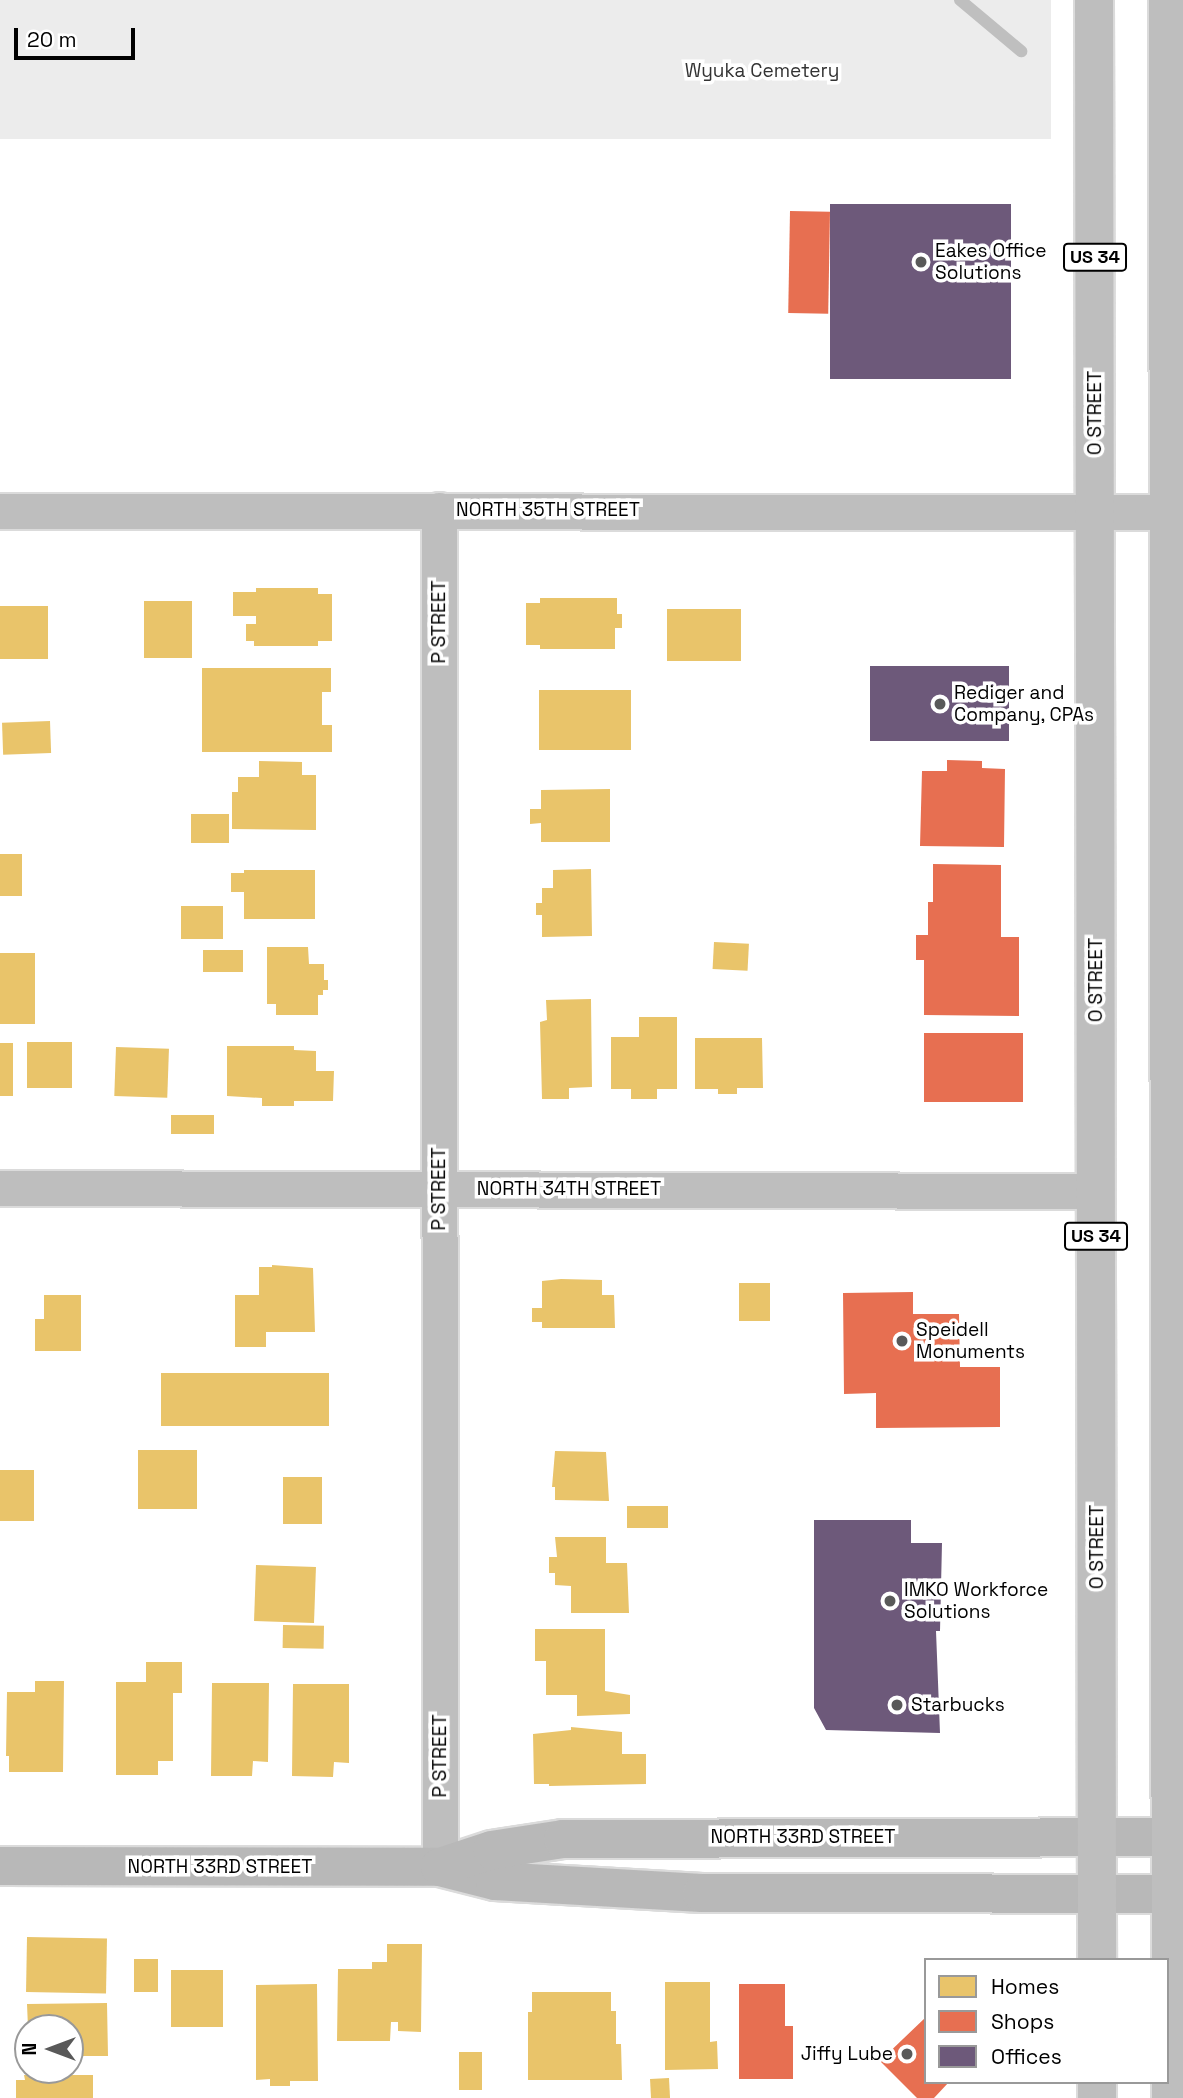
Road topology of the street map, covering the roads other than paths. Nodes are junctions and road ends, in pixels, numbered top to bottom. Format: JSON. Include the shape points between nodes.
{"nodes":[{"id":1,"x":1094,"y":0,"type":"edge"},
{"id":2,"x":1168,"y":0,"type":"edge"},
{"id":3,"x":1176,"y":415,"type":"edge"},
{"id":4,"x":439,"y":510,"type":"junction"},
{"id":5,"x":0,"y":511,"type":"edge"},
{"id":6,"x":1176,"y":512,"type":"edge"},
{"id":7,"x":1096,"y":513,"type":"junction"},
{"id":8,"x":0,"y":1188,"type":"edge"},
{"id":9,"x":439,"y":1189,"type":"junction"},
{"id":10,"x":1096,"y":1191,"type":"junction"},
{"id":11,"x":1097,"y":1838,"type":"junction"},
{"id":12,"x":1176,"y":1838,"type":"edge"},
{"id":13,"x":0,"y":1866,"type":"edge"},
{"id":14,"x":440,"y":1867,"type":"junction"},
{"id":15,"x":1176,"y":1894,"type":"edge"},
{"id":16,"x":1096,"y":1895,"type":"junction"},
{"id":17,"x":1097,"y":1958,"type":"edge"},
{"id":18,"x":1171,"y":2098,"type":"edge"}],
"edges":[{"from":1,"to":7,"type":"main road","name":"O STREET","number":"US 34"},
{"from":2,"to":3,"type":"main road"},
{"from":3,"to":6,"type":"main road"},
{"from":4,"to":5,"type":"street","name":"NORTH 35TH STREET"},
{"from":4,"to":7,"type":"street","name":"NORTH 35TH STREET"},
{"from":4,"to":9,"type":"street","name":"P STREET"},
{"from":6,"to":7,"type":"street","name":"NORTH 35TH STREET"},
{"from":6,"to":12,"type":"main road"},
{"from":7,"to":10,"type":"main road","name":"O STREET","number":"US 34"},
{"from":8,"to":9,"type":"street","name":"NORTH 34TH STREET"},
{"from":9,"to":10,"type":"street","name":"NORTH 34TH STREET"},
{"from":9,"to":14,"type":"street","name":"P STREET"},
{"from":10,"to":11,"type":"main road","name":"O STREET","number":"US 34"},
{"from":11,"to":12,"type":"main road","name":"NORTH 33RD STREET"},
{"from":11,"to":14,"type":"main road","name":"NORTH 33RD STREET","via":[[563,1839],[492,1850]]},
{"from":11,"to":16,"type":"main road","name":"O STREET","number":"US 34"},
{"from":12,"to":15,"type":"main road"},
{"from":13,"to":14,"type":"main road","name":"NORTH 33RD STREET"},
{"from":14,"to":16,"type":"main road","name":"NORTH 33RD STREET","via":[[495,1881],[561,1887],[702,1893]]},
{"from":15,"to":16,"type":"main road","name":"NORTH 33RD STREET"},
{"from":15,"to":18,"type":"main road"},
{"from":16,"to":17,"type":"main road","name":"O STREET","number":"US 34"}]}
